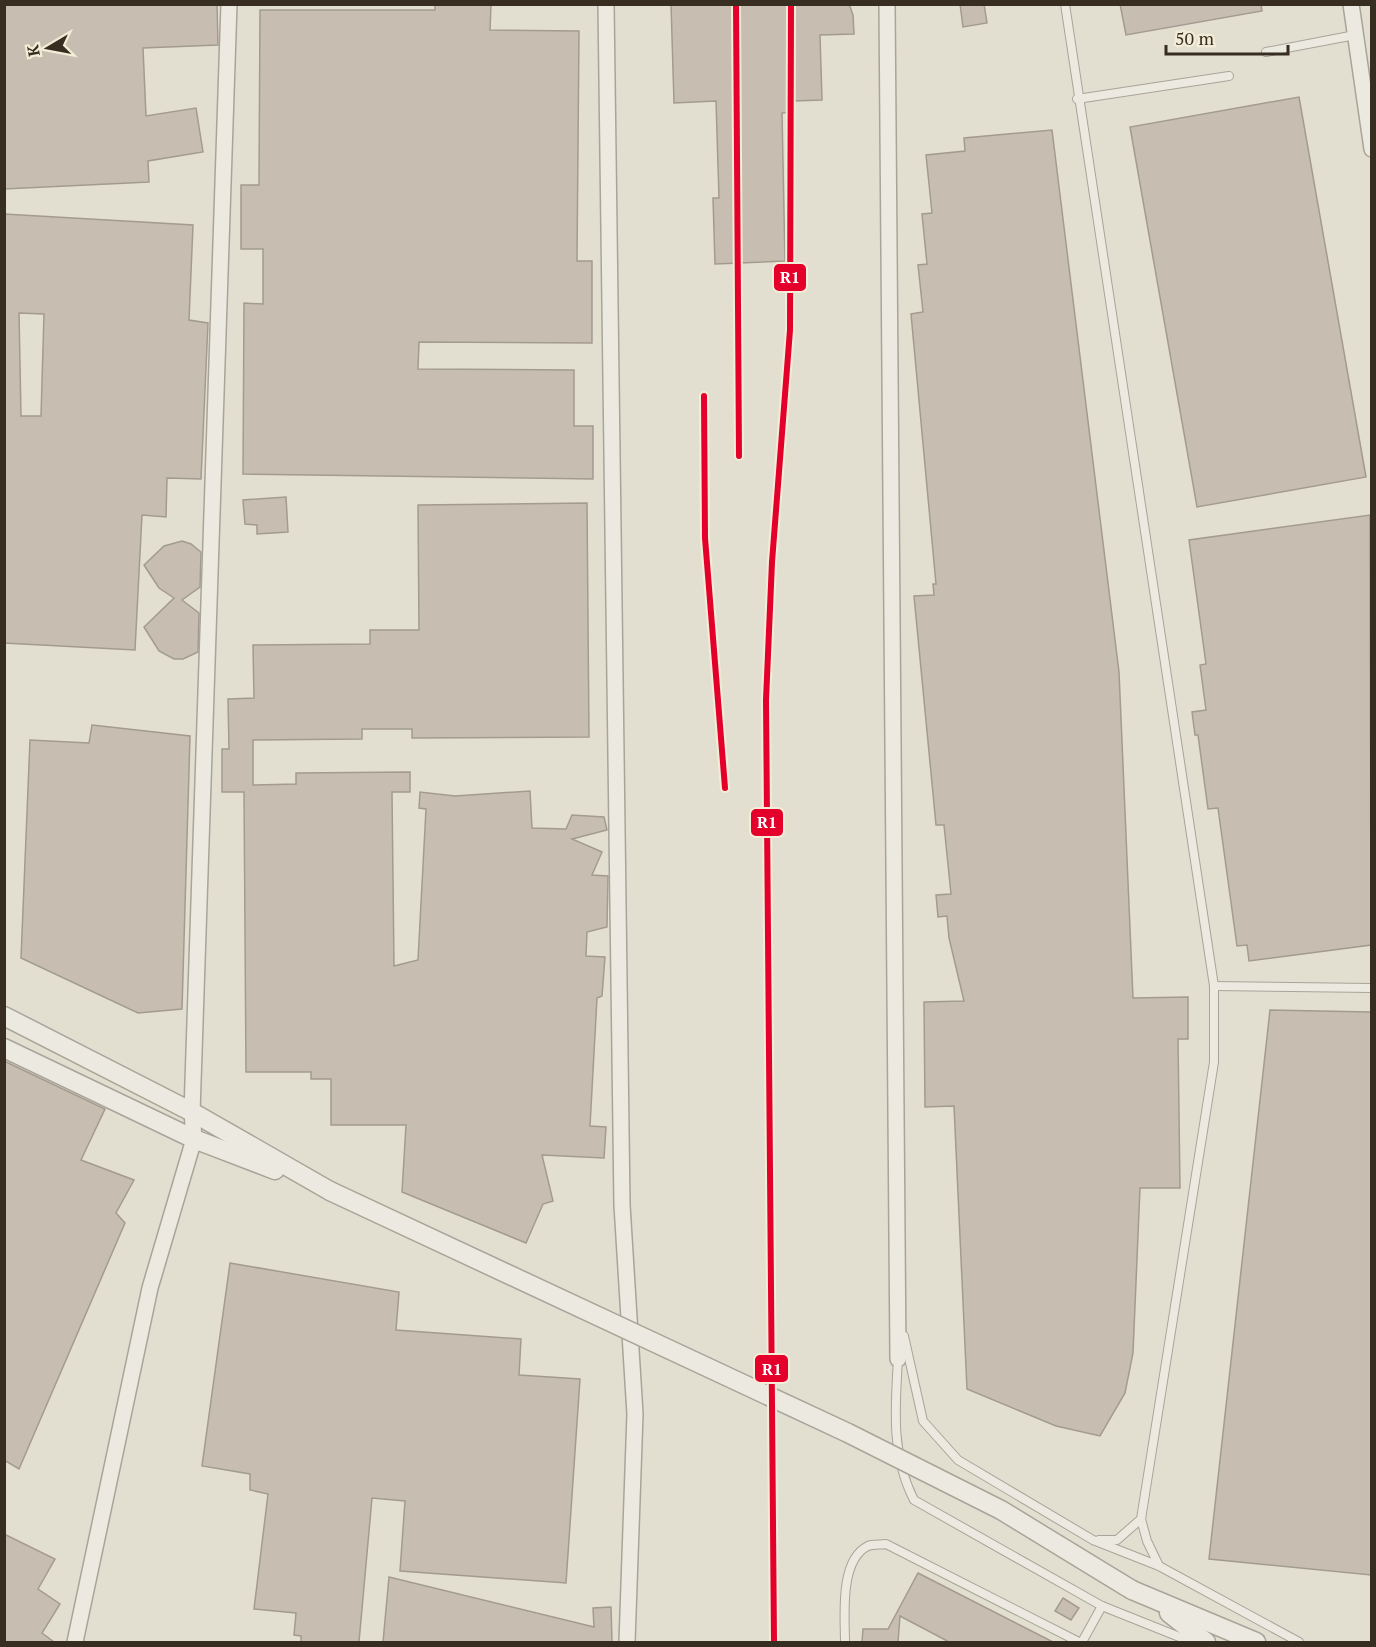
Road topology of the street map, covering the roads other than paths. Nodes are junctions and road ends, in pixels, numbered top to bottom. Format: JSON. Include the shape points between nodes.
{"nodes":[{"id":1,"x":229,"y":4,"type":"edge"},
{"id":2,"x":606,"y":4,"type":"edge"},
{"id":3,"x":887,"y":4,"type":"edge"},
{"id":4,"x":1065,"y":4,"type":"edge"},
{"id":5,"x":1351,"y":4,"type":"edge"},
{"id":6,"x":1355,"y":35,"type":"junction"},
{"id":7,"x":1266,"y":52,"type":"dead end"},
{"id":8,"x":1228,"y":76,"type":"dead end"},
{"id":9,"x":1077,"y":99,"type":"junction"},
{"id":10,"x":1371,"y":148,"type":"edge"},
{"id":11,"x":1214,"y":986,"type":"junction"},
{"id":12,"x":1371,"y":988,"type":"edge"},
{"id":13,"x":4,"y":1016,"type":"edge"},
{"id":14,"x":4,"y":1048,"type":"edge"},
{"id":15,"x":192,"y":1112,"type":"junction"},
{"id":16,"x":194,"y":1139,"type":"junction"},
{"id":17,"x":330,"y":1191,"type":"junction"},
{"id":18,"x":897,"y":1302,"type":"junction"},
{"id":19,"x":898,"y":1359,"type":"joint"},
{"id":20,"x":1141,"y":1519,"type":"junction"},
{"id":21,"x":1093,"y":1540,"type":"junction"},
{"id":22,"x":1159,"y":1566,"type":"junction"},
{"id":23,"x":1153,"y":1601,"type":"junction"},
{"id":24,"x":1102,"y":1606,"type":"junction"},
{"id":25,"x":75,"y":1642,"type":"edge"},
{"id":26,"x":627,"y":1642,"type":"edge"},
{"id":27,"x":845,"y":1642,"type":"edge"},
{"id":28,"x":1080,"y":1642,"type":"edge"},
{"id":29,"x":1192,"y":1642,"type":"edge"},
{"id":30,"x":1206,"y":1642,"type":"edge"},
{"id":31,"x":1256,"y":1642,"type":"edge"},
{"id":32,"x":1299,"y":1642,"type":"edge"}],
"edges":[{"from":1,"to":15,"type":"street"},
{"from":2,"to":26,"type":"street","via":[[622,1216],[635,1414]]},
{"from":3,"to":18,"type":"street"},
{"from":4,"to":9,"type":"lane"},
{"from":5,"to":6,"type":"street"},
{"from":6,"to":7,"type":"lane"},
{"from":6,"to":10,"type":"street"},
{"from":8,"to":9,"type":"lane"},
{"from":9,"to":11,"type":"lane"},
{"from":11,"to":12,"type":"lane"},
{"from":11,"to":20,"type":"lane","via":[[1214,1062]]},
{"from":13,"to":15,"type":"street"},
{"from":14,"to":16,"type":"street"},
{"from":15,"to":16,"type":"street"},
{"from":15,"to":17,"type":"street"},
{"from":16,"to":17,"type":"street"},
{"from":16,"to":25,"type":"street","via":[[150,1288]]},
{"from":17,"to":23,"type":"street","bridge":true,"via":[[848,1433],[1002,1510]]},
{"from":18,"to":19,"type":"street"},
{"from":18,"to":21,"type":"lane","via":[[923,1421],[958,1460]]},
{"from":19,"to":24,"type":"lane","via":[[895,1428],[902,1477],[914,1500]]},
{"from":20,"to":21,"type":"lane","via":[[1117,1540]]},
{"from":20,"to":22,"type":"lane"},
{"from":21,"to":22,"type":"lane"},
{"from":22,"to":32,"type":"lane"},
{"from":23,"to":30,"type":"street"},
{"from":23,"to":31,"type":"street"},
{"from":24,"to":28,"type":"lane"},
{"from":24,"to":29,"type":"lane"},
{"from":27,"to":28,"type":"lane","via":[[845,1587],[854,1558],[868,1546],[886,1544]]}]}
